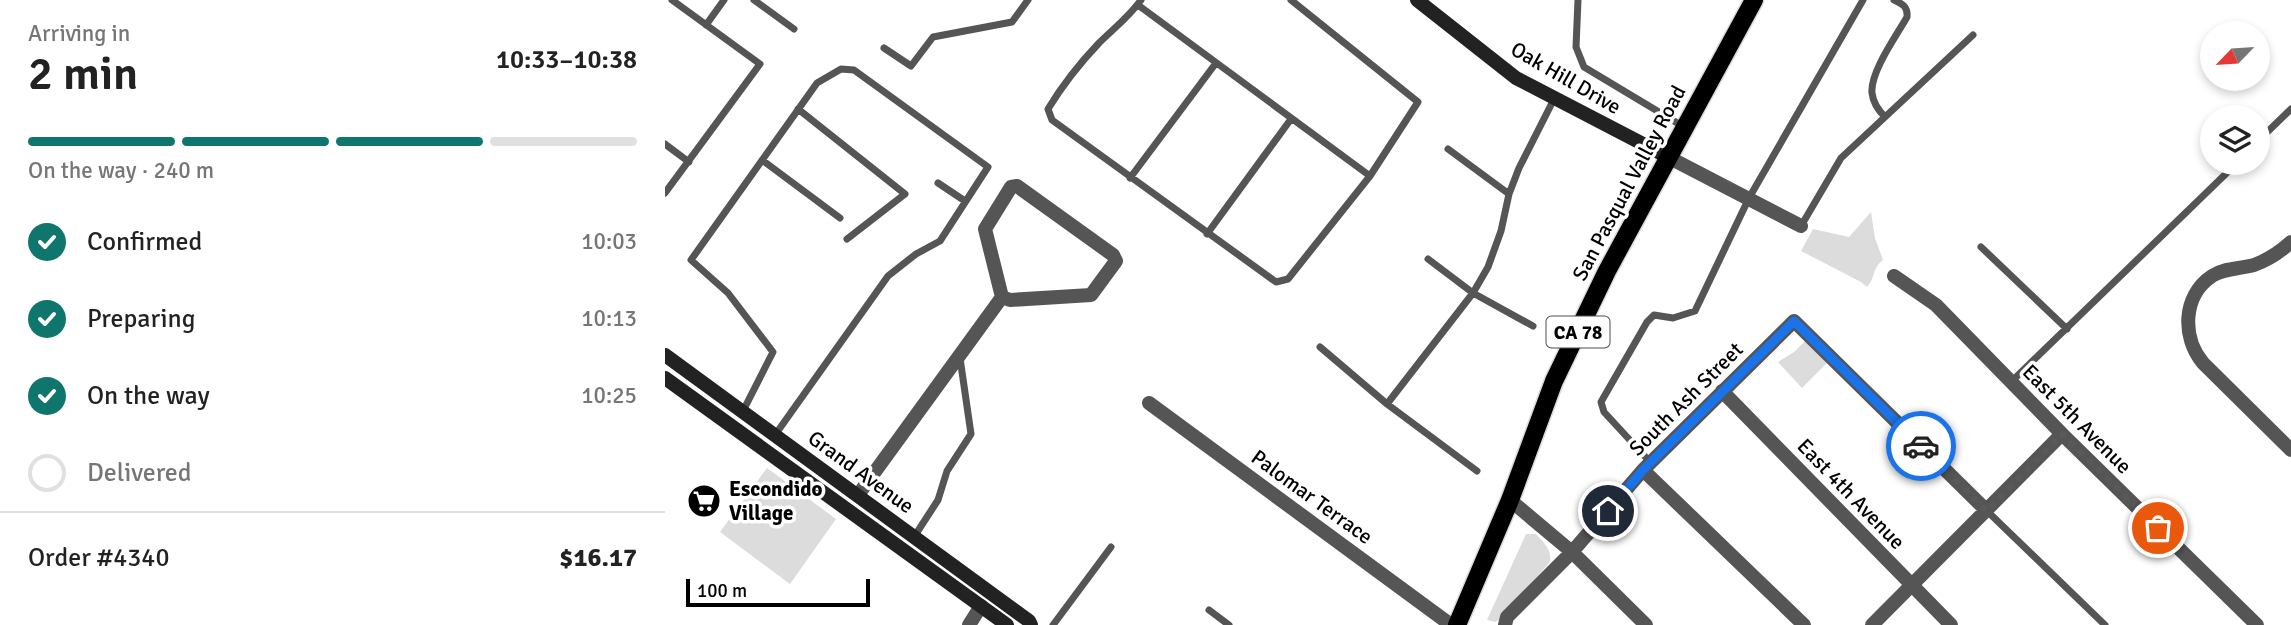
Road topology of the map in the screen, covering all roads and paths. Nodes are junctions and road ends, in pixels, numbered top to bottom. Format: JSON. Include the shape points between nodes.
{"nodes":[{"id":1,"x":673,"y":0,"type":"edge"},
{"id":2,"x":724,"y":0,"type":"edge"},
{"id":3,"x":754,"y":0,"type":"edge"},
{"id":4,"x":1028,"y":0,"type":"edge"},
{"id":5,"x":1291,"y":0,"type":"edge"},
{"id":6,"x":1417,"y":0,"type":"edge"},
{"id":7,"x":1578,"y":0,"type":"edge"},
{"id":8,"x":1753,"y":0,"type":"edge"},
{"id":9,"x":1863,"y":0,"type":"edge"},
{"id":10,"x":1894,"y":0,"type":"edge"},
{"id":11,"x":1140,"y":2,"type":"edge"},
{"id":12,"x":706,"y":25,"type":"junction"},
{"id":13,"x":794,"y":29,"type":"dead end"},
{"id":14,"x":1973,"y":36,"type":"dead end"},
{"id":15,"x":884,"y":48,"type":"dead end"},
{"id":16,"x":1216,"y":63,"type":"junction"},
{"id":17,"x":1554,"y":99,"type":"junction"},
{"id":18,"x":798,"y":109,"type":"junction"},
{"id":19,"x":2291,"y":109,"type":"edge"},
{"id":20,"x":1885,"y":117,"type":"junction"},
{"id":21,"x":1291,"y":119,"type":"junction"},
{"id":22,"x":1685,"y":127,"type":"junction"},
{"id":23,"x":2270,"y":129,"type":"edge"},
{"id":24,"x":665,"y":144,"type":"edge"},
{"id":25,"x":1448,"y":149,"type":"dead end"},
{"id":26,"x":1668,"y":158,"type":"junction"},
{"id":27,"x":762,"y":160,"type":"junction"},
{"id":28,"x":689,"y":162,"type":"junction"},
{"id":29,"x":2225,"y":175,"type":"edge"},
{"id":30,"x":1370,"y":176,"type":"junction"},
{"id":31,"x":1130,"y":178,"type":"junction"},
{"id":32,"x":938,"y":183,"type":"dead end"},
{"id":33,"x":665,"y":193,"type":"edge"},
{"id":34,"x":1509,"y":194,"type":"junction"},
{"id":35,"x":1749,"y":198,"type":"junction"},
{"id":36,"x":965,"y":201,"type":"junction"},
{"id":37,"x":840,"y":218,"type":"dead end"},
{"id":38,"x":1801,"y":226,"type":"joint"},
{"id":39,"x":1207,"y":233,"type":"junction"},
{"id":40,"x":847,"y":239,"type":"dead end"},
{"id":41,"x":2291,"y":242,"type":"edge"},
{"id":42,"x":1982,"y":247,"type":"dead end"},
{"id":43,"x":1428,"y":259,"type":"dead end"},
{"id":44,"x":1894,"y":276,"type":"dead end"},
{"id":45,"x":1473,"y":293,"type":"junction"},
{"id":46,"x":1002,"y":297,"type":"junction"},
{"id":47,"x":1533,"y":326,"type":"dead end"},
{"id":48,"x":2067,"y":329,"type":"junction"},
{"id":49,"x":1320,"y":347,"type":"dead end"},
{"id":50,"x":959,"y":354,"type":"junction"},
{"id":51,"x":665,"y":355,"type":"edge"},
{"id":52,"x":665,"y":378,"type":"edge"},
{"id":53,"x":2010,"y":383,"type":"junction"},
{"id":54,"x":1722,"y":391,"type":"junction"},
{"id":55,"x":1149,"y":403,"type":"dead end"},
{"id":56,"x":1387,"y":404,"type":"junction"},
{"id":57,"x":743,"y":411,"type":"junction"},
{"id":58,"x":2062,"y":434,"type":"junction"},
{"id":59,"x":775,"y":435,"type":"junction"},
{"id":60,"x":2291,"y":450,"type":"edge"},
{"id":61,"x":1647,"y":467,"type":"junction"},
{"id":62,"x":1477,"y":471,"type":"dead end"},
{"id":63,"x":858,"y":495,"type":"junction"},
{"id":64,"x":1510,"y":500,"type":"junction"},
{"id":65,"x":1987,"y":511,"type":"junction"},
{"id":66,"x":914,"y":537,"type":"junction"},
{"id":67,"x":1111,"y":547,"type":"dead end"},
{"id":68,"x":1572,"y":552,"type":"junction"},
{"id":69,"x":1911,"y":586,"type":"junction"},
{"id":70,"x":981,"y":606,"type":"junction"},
{"id":71,"x":1209,"y":610,"type":"dead end"},
{"id":72,"x":2254,"y":624,"type":"edge"},
{"id":73,"x":969,"y":625,"type":"edge"},
{"id":74,"x":1007,"y":625,"type":"edge"},
{"id":75,"x":1031,"y":625,"type":"edge"},
{"id":76,"x":1053,"y":625,"type":"edge"},
{"id":77,"x":1229,"y":625,"type":"edge"},
{"id":78,"x":1451,"y":625,"type":"edge"},
{"id":79,"x":1457,"y":625,"type":"edge"},
{"id":80,"x":1504,"y":625,"type":"edge"},
{"id":81,"x":1646,"y":625,"type":"edge"},
{"id":82,"x":1804,"y":625,"type":"edge"},
{"id":83,"x":1872,"y":625,"type":"edge"},
{"id":84,"x":1951,"y":625,"type":"edge"},
{"id":85,"x":2105,"y":625,"type":"edge"}],
"edges":[{"from":1,"to":12,"type":"lane"},
{"from":2,"to":12,"type":"lane"},
{"from":3,"to":13,"type":"lane"},
{"from":4,"to":15,"type":"lane","via":[[1012,22],[933,37],[911,66]]},
{"from":5,"to":30,"type":"lane","via":[[1418,102]]},
{"from":6,"to":17,"type":"main road","name":"Oak Hill Drive","via":[[1516,78]]},
{"from":7,"to":22,"type":"lane","via":[[1576,47],[1584,67]]},
{"from":8,"to":22,"type":"main road","name":"San Pasqual Valley Road","number":"CA 78"},
{"from":9,"to":35,"type":"lane"},
{"from":10,"to":20,"type":"lane","via":[[1903,4],[1907,17],[1875,75],[1872,92]]},
{"from":11,"to":16,"type":"lane"},
{"from":11,"to":31,"type":"lane","via":[[1099,43],[1048,109],[1052,120]]},
{"from":12,"to":28,"type":"lane","via":[[760,64]]},
{"from":14,"to":20,"type":"lane"},
{"from":16,"to":21,"type":"lane"},
{"from":16,"to":31,"type":"lane"},
{"from":17,"to":26,"type":"main road","name":"Oak Hill Drive"},
{"from":17,"to":34,"type":"lane"},
{"from":18,"to":27,"type":"lane"},
{"from":18,"to":36,"type":"lane","via":[[817,83],[841,69],[853,69],[988,167]]},
{"from":18,"to":40,"type":"lane","via":[[905,194]]},
{"from":19,"to":23,"type":"lane"},
{"from":20,"to":38,"type":"lane","via":[[1841,158]]},
{"from":21,"to":30,"type":"lane"},
{"from":21,"to":39,"type":"lane"},
{"from":22,"to":26,"type":"main road","name":"San Pasqual Valley Road","number":"CA 78"},
{"from":24,"to":28,"type":"lane"},
{"from":25,"to":34,"type":"lane"},
{"from":26,"to":35,"type":"street"},
{"from":26,"to":64,"type":"main road","name":"San Pasqual Valley Road","number":"CA 78","via":[[1554,381]]},
{"from":27,"to":37,"type":"lane"},
{"from":27,"to":57,"type":"lane","via":[[691,260],[727,293],[773,352]]},
{"from":28,"to":33,"type":"lane"},
{"from":29,"to":48,"type":"lane"},
{"from":30,"to":39,"type":"lane","via":[[1288,279],[1276,282]]},
{"from":31,"to":39,"type":"lane"},
{"from":32,"to":36,"type":"lane"},
{"from":34,"to":45,"type":"lane","via":[[1488,267]]},
{"from":35,"to":38,"type":"street"},
{"from":35,"to":61,"type":"lane","via":[[1695,311],[1673,318],[1654,315],[1601,402]]},
{"from":36,"to":59,"type":"lane","via":[[940,241],[888,276]]},
{"from":41,"to":60,"type":"street","via":[[2255,265],[2212,276],[2193,296],[2187,332],[2203,363]]},
{"from":42,"to":48,"type":"lane"},
{"from":43,"to":45,"type":"lane"},
{"from":44,"to":53,"type":"street","name":"East 5th Avenue","via":[[1936,305]]},
{"from":45,"to":47,"type":"lane"},
{"from":45,"to":56,"type":"lane"},
{"from":46,"to":46,"type":"street","via":[[1091,295],[1116,261],[1017,186],[1011,187],[985,229]]},
{"from":46,"to":50,"type":"street"},
{"from":48,"to":53,"type":"lane"},
{"from":49,"to":56,"type":"lane"},
{"from":50,"to":63,"type":"street"},
{"from":50,"to":66,"type":"lane","via":[[971,434]]},
{"from":51,"to":57,"type":"main road","name":"Grand Avenue"},
{"from":52,"to":70,"type":"main road","name":"Grand Avenue"},
{"from":53,"to":58,"type":"street","name":"East 5th Avenue"},
{"from":54,"to":61,"type":"street","name":"South Ash Street"},
{"from":54,"to":65,"type":"street","name":"South Ash Street","via":[[1794,321]]},
{"from":54,"to":69,"type":"street","name":"East 4th Avenue"},
{"from":55,"to":78,"type":"street","name":"Palomar Terrace"},
{"from":56,"to":62,"type":"lane"},
{"from":57,"to":59,"type":"main road","name":"Grand Avenue"},
{"from":58,"to":65,"type":"street"},
{"from":58,"to":72,"type":"street","name":"East 5th Avenue"},
{"from":59,"to":63,"type":"main road","name":"Grand Avenue"},
{"from":61,"to":68,"type":"street","name":"South Ash Street"},
{"from":61,"to":82,"type":"street"},
{"from":63,"to":66,"type":"main road","name":"Grand Avenue"},
{"from":64,"to":68,"type":"street"},
{"from":64,"to":79,"type":"main road","name":"San Pasqual Valley Road","number":"CA 78"},
{"from":65,"to":69,"type":"street"},
{"from":65,"to":85,"type":"lane"},
{"from":66,"to":75,"type":"main road","name":"Grand Avenue"},
{"from":67,"to":76,"type":"lane"},
{"from":68,"to":80,"type":"street","name":"South Ash Street"},
{"from":68,"to":81,"type":"street"},
{"from":69,"to":83,"type":"street"},
{"from":69,"to":84,"type":"street","name":"East 4th Avenue"},
{"from":70,"to":73,"type":"street"},
{"from":70,"to":74,"type":"main road","name":"Grand Avenue"},
{"from":71,"to":77,"type":"lane"}]}
